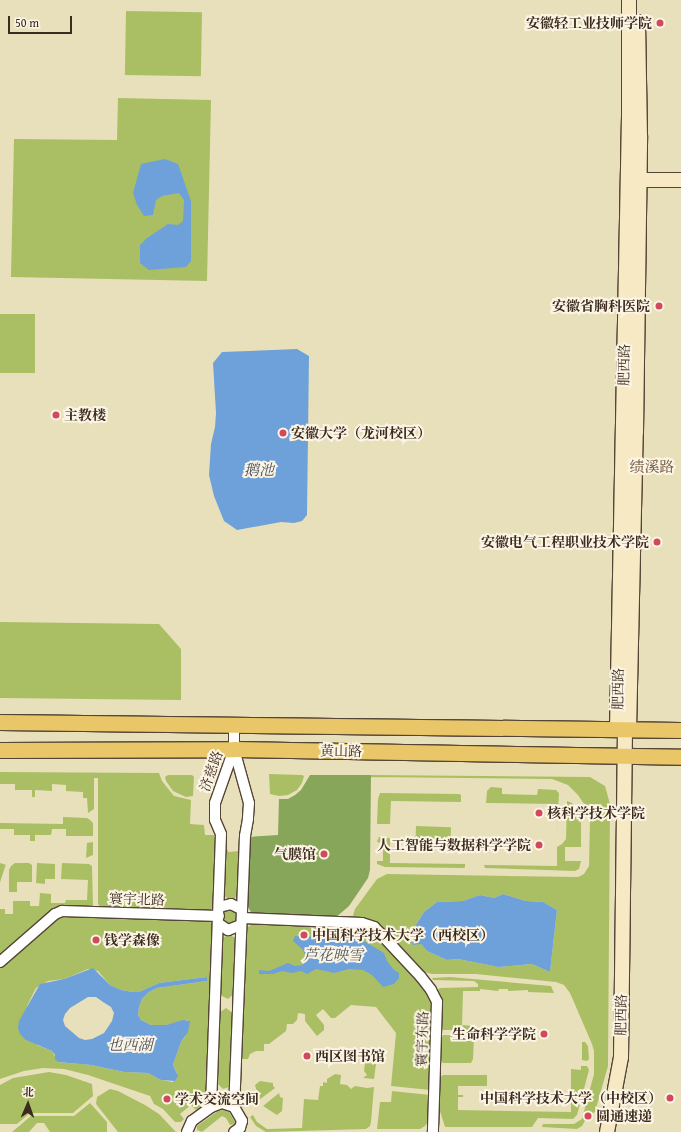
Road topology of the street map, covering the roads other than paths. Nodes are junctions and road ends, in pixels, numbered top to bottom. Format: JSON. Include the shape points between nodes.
{"nodes":[{"id":1,"x":628,"y":0,"type":"edge"},
{"id":2,"x":638,"y":0,"type":"edge"},
{"id":3,"x":633,"y":180,"type":"junction"},
{"id":4,"x":681,"y":180,"type":"edge"},
{"id":5,"x":0,"y":722,"type":"edge"},
{"id":6,"x":234,"y":726,"type":"junction"},
{"id":7,"x":624,"y":730,"type":"junction"},
{"id":8,"x":681,"y":730,"type":"edge"},
{"id":9,"x":234,"y":749,"type":"junction"},
{"id":10,"x":0,"y":750,"type":"edge"},
{"id":11,"x":624,"y":757,"type":"junction"},
{"id":12,"x":681,"y":757,"type":"edge"},
{"id":13,"x":219,"y":916,"type":"junction"},
{"id":14,"x":241,"y":918,"type":"junction"},
{"id":15,"x":0,"y":962,"type":"edge"},
{"id":16,"x":211,"y":1107,"type":"junction"},
{"id":17,"x":234,"y":1107,"type":"junction"},
{"id":18,"x":241,"y":1131,"type":"edge"},
{"id":19,"x":187,"y":1132,"type":"edge"},
{"id":20,"x":433,"y":1132,"type":"edge"},
{"id":21,"x":607,"y":1132,"type":"edge"}],
"edges":[{"from":1,"to":3,"type":"main road","name":"肥西路"},
{"from":2,"to":3,"type":"main road","name":"肥西路"},
{"from":3,"to":4,"type":"main road"},
{"from":3,"to":7,"type":"main road","name":"肥西路","via":[[636,432]]},
{"from":5,"to":6,"type":"main road","name":"黄山路"},
{"from":6,"to":7,"type":"main road","name":"黄山路"},
{"from":6,"to":9,"type":"street"},
{"from":7,"to":8,"type":"main road","name":"黄山路"},
{"from":7,"to":11,"type":"main road","name":"肥西路"},
{"from":9,"to":10,"type":"main road","name":"黄山路"},
{"from":9,"to":11,"type":"main road","name":"黄山路"},
{"from":9,"to":13,"type":"street","name":"济慈路","via":[[215,803],[215,820],[221,834]]},
{"from":9,"to":14,"type":"street","name":"济慈路","via":[[249,803]]},
{"from":11,"to":12,"type":"main road","name":"黄山路"},
{"from":11,"to":21,"type":"main road","name":"肥西路","via":[[621,1052]]},
{"from":13,"to":14,"type":"street","via":[[231,904]]},
{"from":13,"to":14,"type":"street","via":[[228,930]]},
{"from":13,"to":15,"type":"street","name":"寰宇北路","via":[[62,911],[55,914]]},
{"from":13,"to":16,"type":"street","name":"济慈路"},
{"from":14,"to":17,"type":"street","name":"济慈路"},
{"from":14,"to":20,"type":"street","name":"寰宇东路","via":[[362,923],[381,934],[424,981],[437,1002]]},
{"from":16,"to":17,"type":"street","via":[[222,1103]]},
{"from":16,"to":19,"type":"street","via":[[192,1121]]},
{"from":17,"to":18,"type":"street","name":"济慈路","via":[[242,1121]]}]}
